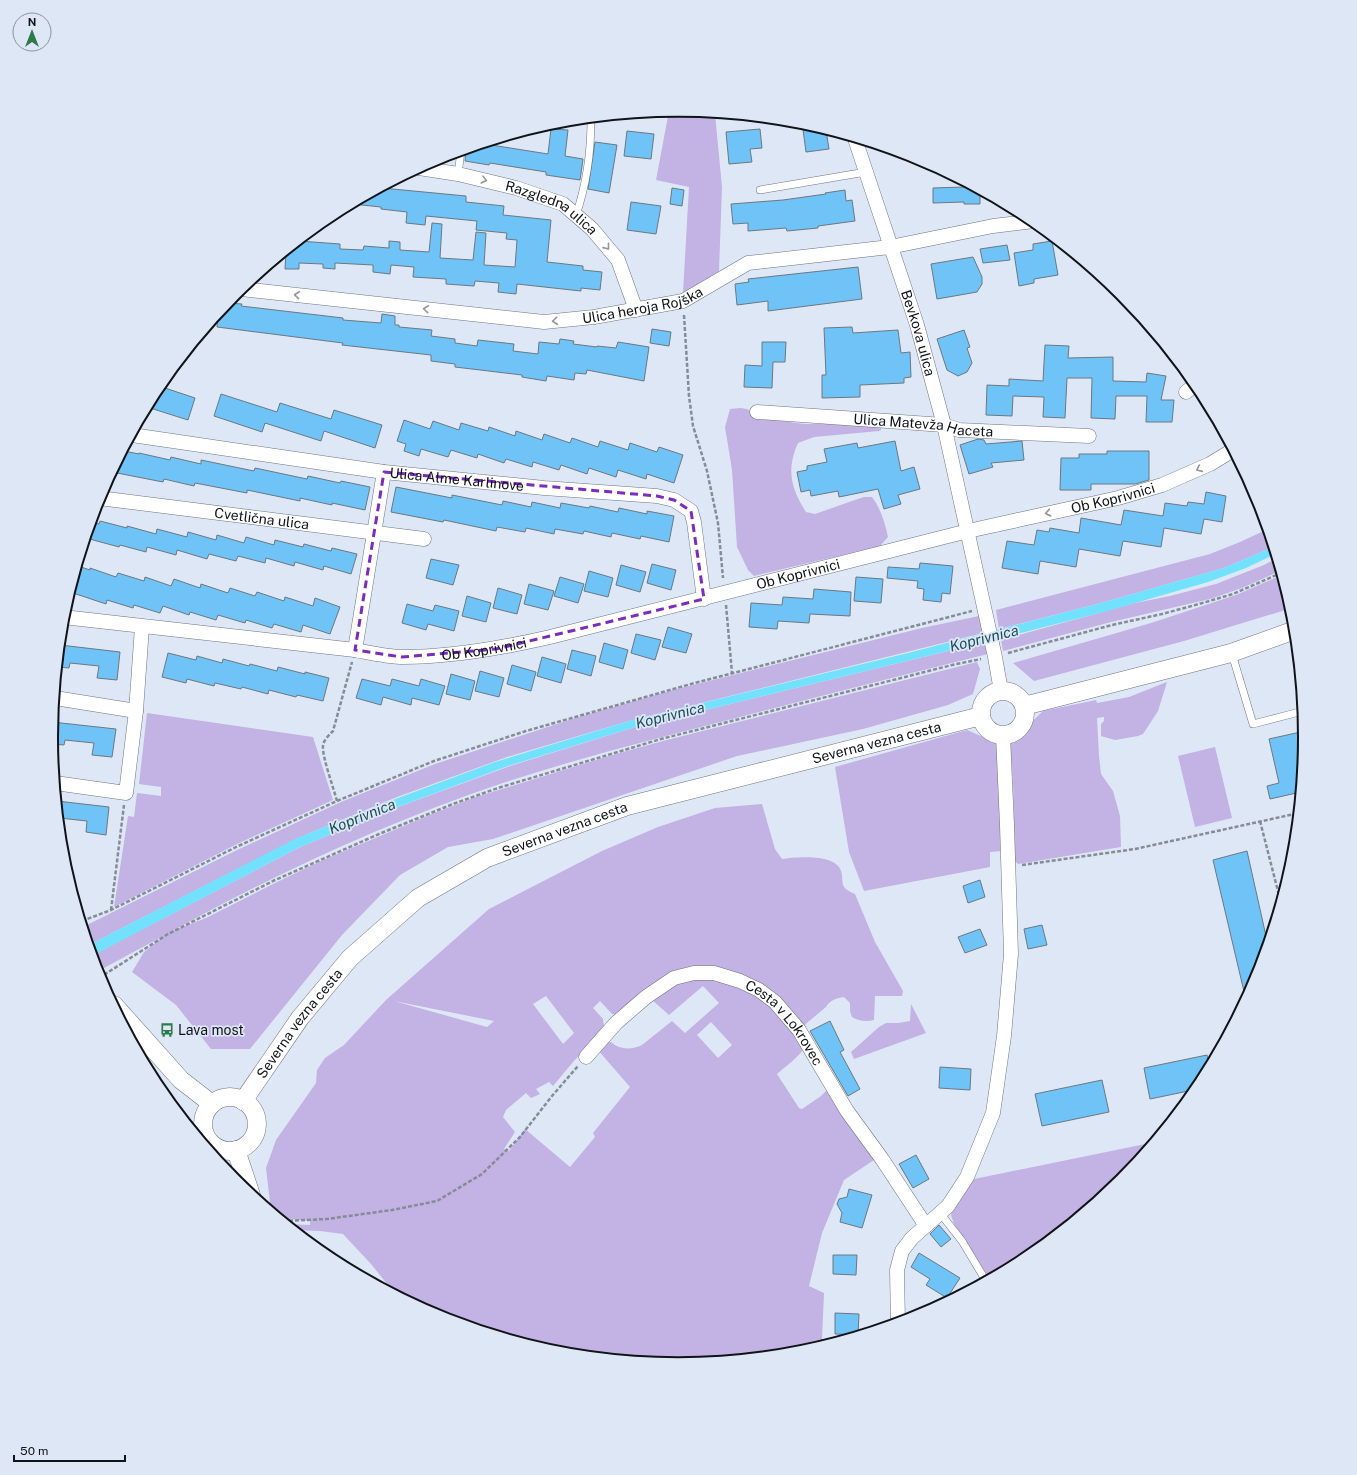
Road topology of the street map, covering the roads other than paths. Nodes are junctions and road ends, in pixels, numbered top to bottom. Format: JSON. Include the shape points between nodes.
{"nodes":[{"id":1,"x":591,"y":123,"type":"edge"},
{"id":2,"x":857,"y":143,"type":"edge"},
{"id":3,"x":460,"y":157,"type":"edge"},
{"id":4,"x":429,"y":170,"type":"edge"},
{"id":5,"x":866,"y":172,"type":"junction"},
{"id":6,"x":458,"y":174,"type":"junction"},
{"id":7,"x":760,"y":190,"type":"dead end"},
{"id":8,"x":576,"y":215,"type":"junction"},
{"id":9,"x":1023,"y":222,"type":"edge"},
{"id":10,"x":890,"y":247,"type":"junction"},
{"id":11,"x":249,"y":290,"type":"edge"},
{"id":12,"x":636,"y":310,"type":"junction"},
{"id":13,"x":757,"y":412,"type":"dead end"},
{"id":14,"x":944,"y":425,"type":"junction"},
{"id":15,"x":136,"y":436,"type":"edge"},
{"id":16,"x":1089,"y":436,"type":"dead end"},
{"id":17,"x":1229,"y":452,"type":"edge"},
{"id":18,"x":384,"y":472,"type":"junction"},
{"id":19,"x":106,"y":499,"type":"edge"},
{"id":20,"x":968,"y":531,"type":"junction"},
{"id":21,"x":373,"y":532,"type":"junction"},
{"id":22,"x":424,"y":539,"type":"dead end"},
{"id":23,"x":704,"y":599,"type":"junction"},
{"id":24,"x":70,"y":618,"type":"edge"},
{"id":25,"x":142,"y":627,"type":"junction"},
{"id":26,"x":1290,"y":632,"type":"edge"},
{"id":27,"x":355,"y":650,"type":"junction"},
{"id":28,"x":1232,"y":654,"type":"junction"},
{"id":29,"x":1001,"y":691,"type":"junction"},
{"id":30,"x":59,"y":699,"type":"edge"},
{"id":31,"x":1024,"y":706,"type":"junction"},
{"id":32,"x":136,"y":711,"type":"junction"},
{"id":33,"x":1298,"y":712,"type":"edge"},
{"id":34,"x":981,"y":716,"type":"junction"},
{"id":35,"x":1002,"y":735,"type":"junction"},
{"id":36,"x":60,"y":784,"type":"edge"},
{"id":37,"x":125,"y":1017,"type":"edge"},
{"id":38,"x":586,"y":1057,"type":"road end"},
{"id":39,"x":244,"y":1101,"type":"junction"},
{"id":40,"x":212,"y":1104,"type":"junction"},
{"id":41,"x":236,"y":1150,"type":"junction"},
{"id":42,"x":247,"y":1183,"type":"edge"},
{"id":43,"x":940,"y":1213,"type":"junction"},
{"id":44,"x":926,"y":1226,"type":"junction"},
{"id":45,"x":984,"y":1278,"type":"edge"},
{"id":46,"x":898,"y":1318,"type":"edge"}],
"edges":[{"from":1,"to":8,"type":"lane","via":[[581,201]]},
{"from":2,"to":5,"type":"street","name":"Bevkova ulica"},
{"from":3,"to":6,"type":"lane"},
{"from":4,"to":6,"type":"street","name":"Razgledna ulica"},
{"from":5,"to":7,"type":"lane"},
{"from":5,"to":10,"type":"street","name":"Bevkova ulica"},
{"from":6,"to":8,"type":"street","name":"Razgledna ulica","one_way":true,"via":[[516,188],[563,204]]},
{"from":8,"to":12,"type":"street","name":"Razgledna ulica","one_way":true,"via":[[592,229],[618,260]]},
{"from":9,"to":10,"type":"street","name":"Ulica heroja Rojška"},
{"from":10,"to":12,"type":"street","name":"Ulica heroja Rojška","via":[[748,263],[683,301]]},
{"from":10,"to":14,"type":"street","name":"Bevkova ulica","via":[[917,325]]},
{"from":12,"to":11,"type":"street","name":"Ulica heroja Rojška","one_way":true,"via":[[544,322]]},
{"from":13,"to":14,"type":"street","name":"Ulica Matevža Haceta"},
{"from":14,"to":16,"type":"street","name":"Ulica Matevža Haceta","via":[[958,430]]},
{"from":14,"to":20,"type":"street","name":"Bevkova ulica"},
{"from":15,"to":18,"type":"street","name":"Ulica Alme Karlinove"},
{"from":17,"to":20,"type":"street","name":"Ob Koprivnici","one_way":true,"via":[[1210,464],[1162,485],[1118,498]]},
{"from":18,"to":21,"type":"street"},
{"from":18,"to":23,"type":"street","name":"Ulica Alme Karlinove","via":[[657,496],[674,500],[691,511],[693,517]]},
{"from":19,"to":21,"type":"street","name":"Cvetlična ulica"},
{"from":20,"to":23,"type":"street","name":"Ob Koprivnici"},
{"from":20,"to":29,"type":"street"},
{"from":21,"to":22,"type":"street","name":"Cvetlična ulica"},
{"from":21,"to":27,"type":"street"},
{"from":23,"to":27,"type":"street","name":"Ob Koprivnici","via":[[496,649],[402,657]]},
{"from":24,"to":25,"type":"street","name":"Ob Koprivnici"},
{"from":25,"to":27,"type":"street","name":"Ob Koprivnici"},
{"from":25,"to":32,"type":"street"},
{"from":26,"to":28,"type":"street"},
{"from":28,"to":31,"type":"street"},
{"from":28,"to":33,"type":"lane","via":[[1253,724]]},
{"from":29,"to":31,"type":"street","via":[[1015,695]]},
{"from":29,"to":34,"type":"street","via":[[988,697],[981,709]]},
{"from":30,"to":32,"type":"street"},
{"from":31,"to":35,"type":"street","via":[[1023,721],[1019,727],[1014,732]]},
{"from":32,"to":36,"type":"street","via":[[126,793]]},
{"from":34,"to":35,"type":"street","via":[[987,728]]},
{"from":34,"to":39,"type":"street","name":"Severna vezna cesta","via":[[627,806],[487,858],[418,898],[350,958],[300,1018]]},
{"from":35,"to":43,"type":"street","via":[[1011,954],[1004,1036],[993,1113],[967,1177],[948,1206]]},
{"from":37,"to":40,"type":"street","via":[[181,1080]]},
{"from":38,"to":44,"type":"street","name":"Cesta v Lokrovec","via":[[616,1023],[646,997],[674,978],[694,973],[714,973],[759,990],[775,1002],[798,1030],[848,1111]]},
{"from":39,"to":40,"type":"street","via":[[227,1097]]},
{"from":39,"to":41,"type":"street","via":[[254,1114],[255,1132],[251,1140]]},
{"from":40,"to":41,"type":"street","via":[[203,1119],[205,1136],[218,1148]]},
{"from":41,"to":42,"type":"street"},
{"from":43,"to":44,"type":"street"},
{"from":43,"to":45,"type":"lane","via":[[962,1241]]},
{"from":44,"to":46,"type":"street","via":[[902,1251],[898,1270]]}]}
